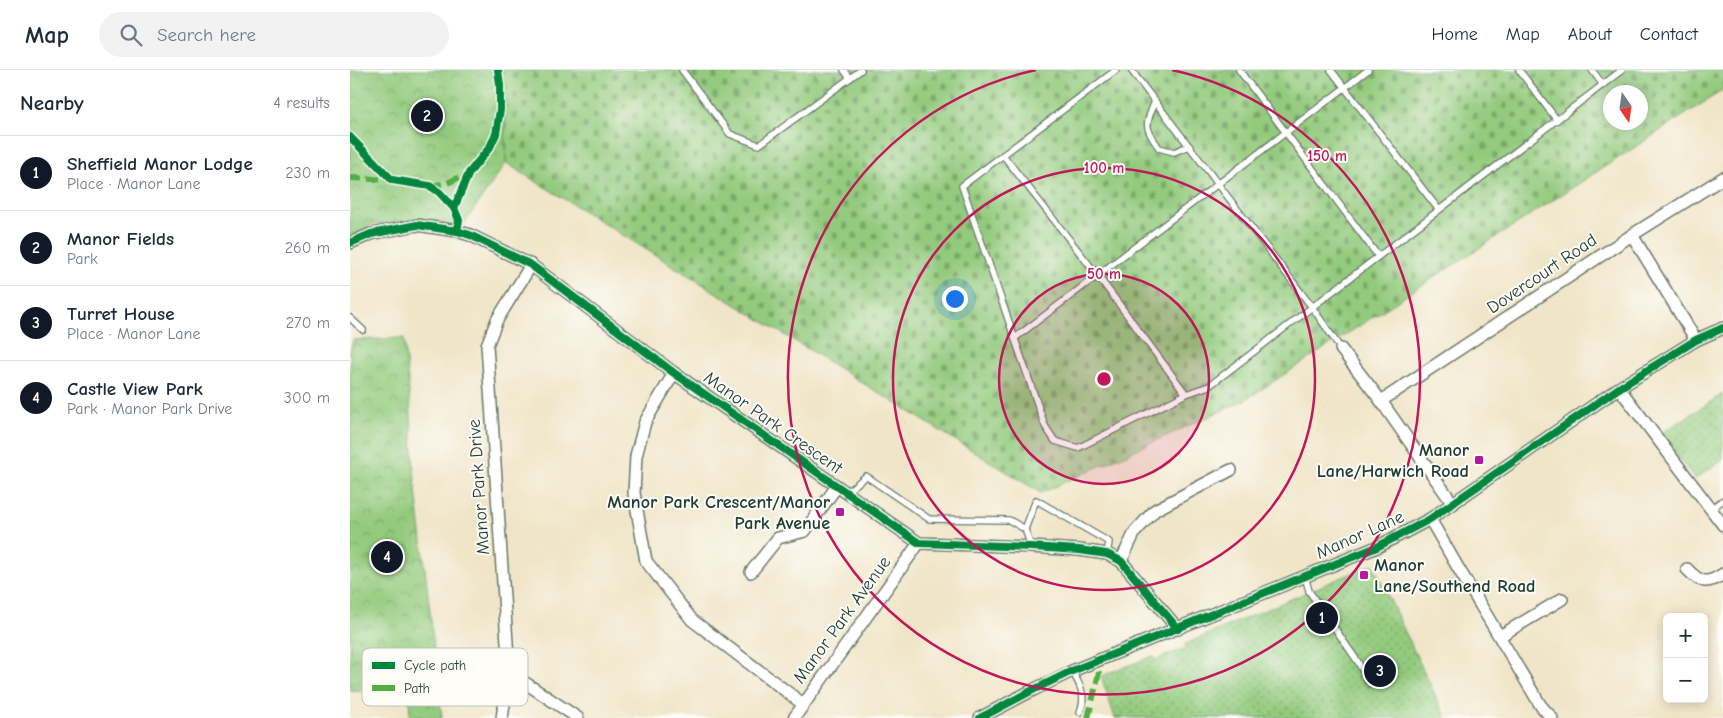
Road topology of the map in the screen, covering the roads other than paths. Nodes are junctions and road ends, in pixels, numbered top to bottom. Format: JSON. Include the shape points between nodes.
{"nodes":[{"id":1,"x":682,"y":70,"type":"edge"},
{"id":2,"x":844,"y":70,"type":"edge"},
{"id":3,"x":861,"y":70,"type":"edge"},
{"id":4,"x":1116,"y":70,"type":"edge"},
{"id":5,"x":1131,"y":70,"type":"edge"},
{"id":6,"x":1240,"y":70,"type":"edge"},
{"id":7,"x":1331,"y":70,"type":"edge"},
{"id":8,"x":1368,"y":70,"type":"edge"},
{"id":9,"x":1519,"y":70,"type":"edge"},
{"id":10,"x":1592,"y":70,"type":"edge"},
{"id":11,"x":1622,"y":70,"type":"edge"},
{"id":12,"x":850,"y":78,"type":"junction"},
{"id":13,"x":1603,"y":85,"type":"junction"},
{"id":14,"x":1344,"y":88,"type":"junction"},
{"id":15,"x":1155,"y":101,"type":"junction"},
{"id":16,"x":1557,"y":120,"type":"junction"},
{"id":17,"x":1286,"y":132,"type":"junction"},
{"id":18,"x":1190,"y":146,"type":"junction"},
{"id":19,"x":1003,"y":155,"type":"junction"},
{"id":20,"x":1723,"y":178,"type":"edge"},
{"id":21,"x":1218,"y":184,"type":"junction"},
{"id":22,"x":1439,"y":210,"type":"junction"},
{"id":23,"x":1632,"y":235,"type":"junction"},
{"id":24,"x":350,"y":242,"type":"edge"},
{"id":25,"x":1378,"y":256,"type":"junction"},
{"id":26,"x":532,"y":265,"type":"junction"},
{"id":27,"x":1098,"y":276,"type":"junction"},
{"id":28,"x":1312,"y":307,"type":"junction"},
{"id":29,"x":350,"y":318,"type":"edge"},
{"id":30,"x":1723,"y":328,"type":"edge"},
{"id":31,"x":363,"y":330,"type":"dead end"},
{"id":32,"x":1015,"y":338,"type":"junction"},
{"id":33,"x":1696,"y":340,"type":"junction"},
{"id":34,"x":1340,"y":349,"type":"joint"},
{"id":35,"x":674,"y":373,"type":"junction"},
{"id":36,"x":1619,"y":388,"type":"junction"},
{"id":37,"x":1186,"y":394,"type":"junction"},
{"id":38,"x":1381,"y":401,"type":"junction"},
{"id":39,"x":1231,"y":470,"type":"dead end"},
{"id":40,"x":842,"y":489,"type":"junction"},
{"id":41,"x":1723,"y":500,"type":"edge"},
{"id":42,"x":1452,"y":504,"type":"junction"},
{"id":43,"x":1711,"y":509,"type":"junction"},
{"id":44,"x":1430,"y":519,"type":"junction"},
{"id":45,"x":1723,"y":525,"type":"edge"},
{"id":46,"x":1025,"y":529,"type":"junction"},
{"id":47,"x":919,"y":543,"type":"junction"},
{"id":48,"x":1032,"y":547,"type":"junction"},
{"id":49,"x":1107,"y":554,"type":"junction"},
{"id":50,"x":1121,"y":561,"type":"junction"},
{"id":51,"x":1687,"y":569,"type":"dead end"},
{"id":52,"x":751,"y":572,"type":"dead end"},
{"id":53,"x":1723,"y":574,"type":"edge"},
{"id":54,"x":1305,"y":576,"type":"junction"},
{"id":55,"x":1562,"y":599,"type":"dead end"},
{"id":56,"x":1178,"y":629,"type":"junction"},
{"id":57,"x":1500,"y":636,"type":"junction"},
{"id":58,"x":507,"y":648,"type":"edge"},
{"id":59,"x":1072,"y":671,"type":"junction"},
{"id":60,"x":1369,"y":683,"type":"dead end"},
{"id":61,"x":528,"y":685,"type":"edge"},
{"id":62,"x":803,"y":704,"type":"junction"},
{"id":63,"x":1080,"y":712,"type":"dead end"},
{"id":64,"x":578,"y":718,"type":"edge"},
{"id":65,"x":794,"y":718,"type":"edge"},
{"id":66,"x":980,"y":718,"type":"edge"},
{"id":67,"x":1552,"y":718,"type":"edge"}],
"edges":[{"from":1,"to":12,"type":"lane","via":[[730,134],[759,145]]},
{"from":2,"to":12,"type":"lane"},
{"from":3,"to":12,"type":"lane"},
{"from":4,"to":19,"type":"lane"},
{"from":5,"to":15,"type":"lane"},
{"from":6,"to":17,"type":"lane"},
{"from":7,"to":14,"type":"lane"},
{"from":8,"to":14,"type":"lane"},
{"from":9,"to":16,"type":"lane"},
{"from":10,"to":13,"type":"lane"},
{"from":11,"to":13,"type":"lane"},
{"from":13,"to":16,"type":"lane"},
{"from":14,"to":17,"type":"lane"},
{"from":14,"to":22,"type":"lane"},
{"from":15,"to":18,"type":"lane"},
{"from":15,"to":18,"type":"lane","via":[[1148,131],[1159,148],[1174,152]]},
{"from":16,"to":22,"type":"lane"},
{"from":17,"to":21,"type":"lane"},
{"from":17,"to":25,"type":"lane"},
{"from":18,"to":21,"type":"lane"},
{"from":19,"to":27,"type":"lane"},
{"from":19,"to":32,"type":"lane","via":[[962,186]]},
{"from":20,"to":23,"type":"street","name":"Dovercourt Road"},
{"from":21,"to":27,"type":"lane"},
{"from":21,"to":28,"type":"lane"},
{"from":22,"to":25,"type":"lane"},
{"from":23,"to":33,"type":"street"},
{"from":23,"to":38,"type":"street","name":"Dovercourt Road"},
{"from":24,"to":26,"type":"street","name":"Manor Park Crescent","via":[[371,234],[417,225],[470,235]]},
{"from":25,"to":28,"type":"lane"},
{"from":26,"to":35,"type":"street","name":"Manor Park Crescent"},
{"from":26,"to":58,"type":"street","name":"Manor Park Drive","via":[[497,320],[487,345]]},
{"from":27,"to":32,"type":"lane"},
{"from":27,"to":37,"type":"lane"},
{"from":28,"to":34,"type":"lane"},
{"from":28,"to":37,"type":"lane","via":[[1209,386]]},
{"from":29,"to":31,"type":"lane"},
{"from":30,"to":33,"type":"street","name":"Manor Lane"},
{"from":32,"to":37,"type":"lane","via":[[1045,426],[1055,441],[1078,448]]},
{"from":33,"to":36,"type":"street","name":"Manor Lane"},
{"from":34,"to":38,"type":"street"},
{"from":35,"to":40,"type":"street","name":"Manor Park Crescent"},
{"from":35,"to":62,"type":"street","via":[[645,422],[636,456],[634,493],[646,561],[692,620]]},
{"from":36,"to":42,"type":"street","name":"Manor Lane"},
{"from":36,"to":43,"type":"street"},
{"from":38,"to":42,"type":"street"},
{"from":39,"to":50,"type":"street","via":[[1155,510],[1135,532]]},
{"from":40,"to":46,"type":"lane","via":[[866,476],[929,519],[1009,520]]},
{"from":40,"to":47,"type":"street","name":"Manor Park Crescent"},
{"from":40,"to":52,"type":"street","name":"Manor Park Crescent","via":[[805,531],[778,538]]},
{"from":41,"to":43,"type":"lane"},
{"from":42,"to":44,"type":"street","name":"Manor Lane"},
{"from":43,"to":45,"type":"street"},
{"from":44,"to":54,"type":"street","name":"Manor Lane","via":[[1377,547]]},
{"from":44,"to":57,"type":"street"},
{"from":46,"to":48,"type":"lane"},
{"from":46,"to":49,"type":"lane","via":[[1036,500],[1109,542]]},
{"from":47,"to":48,"type":"street"},
{"from":47,"to":62,"type":"street","name":"Manor Park Avenue"},
{"from":48,"to":49,"type":"street"},
{"from":49,"to":50,"type":"street"},
{"from":50,"to":56,"type":"street"},
{"from":51,"to":53,"type":"street","via":[[1696,579],[1705,582]]},
{"from":54,"to":56,"type":"street","name":"Manor Lane"},
{"from":54,"to":60,"type":"lane","via":[[1310,591]]},
{"from":55,"to":57,"type":"street"},
{"from":56,"to":59,"type":"street","name":"Manor Lane"},
{"from":57,"to":67,"type":"street"},
{"from":59,"to":63,"type":"lane","via":[[1083,691],[1084,704]]},
{"from":59,"to":66,"type":"street","name":"Manor Lane"},
{"from":61,"to":64,"type":"street"},
{"from":62,"to":65,"type":"street","name":"Manor Park Avenue"}]}
